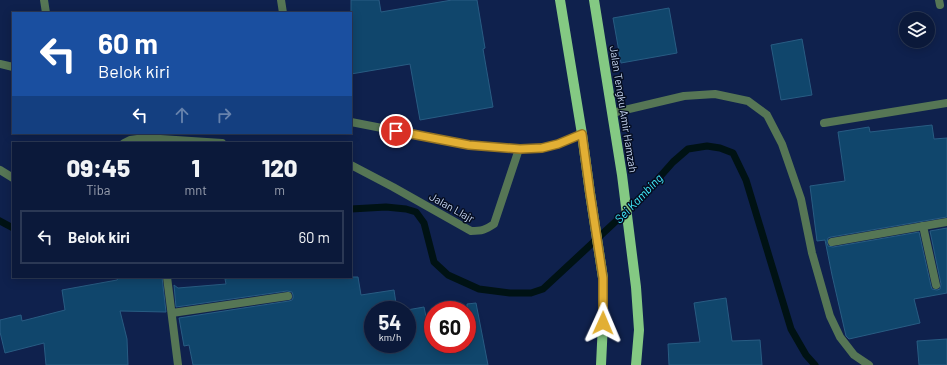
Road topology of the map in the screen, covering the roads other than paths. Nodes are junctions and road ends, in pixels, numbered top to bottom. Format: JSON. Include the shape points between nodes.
{"nodes":[{"id":1,"x":44,"y":0,"type":"edge"},
{"id":2,"x":281,"y":0,"type":"edge"},
{"id":3,"x":560,"y":0,"type":"edge"},
{"id":4,"x":594,"y":0,"type":"edge"},
{"id":5,"x":46,"y":12,"type":"edge"},
{"id":6,"x":282,"y":12,"type":"edge"},
{"id":7,"x":0,"y":64,"type":"edge"},
{"id":8,"x":12,"y":67,"type":"edge"},
{"id":9,"x":947,"y":103,"type":"edge"},
{"id":10,"x":612,"y":113,"type":"junction"},
{"id":11,"x":352,"y":122,"type":"edge"},
{"id":12,"x":824,"y":123,"type":"dead end"},
{"id":13,"x":582,"y":134,"type":"junction"},
{"id":14,"x":126,"y":142,"type":"edge"},
{"id":15,"x":207,"y":142,"type":"edge"},
{"id":16,"x":520,"y":149,"type":"junction"},
{"id":17,"x":352,"y":166,"type":"edge"},
{"id":18,"x":0,"y":170,"type":"edge"},
{"id":19,"x":12,"y":177,"type":"edge"},
{"id":20,"x":947,"y":222,"type":"edge"},
{"id":21,"x":923,"y":226,"type":"junction"},
{"id":22,"x":832,"y":242,"type":"dead end"},
{"id":23,"x":167,"y":278,"type":"edge"},
{"id":24,"x":936,"y":285,"type":"dead end"},
{"id":25,"x":288,"y":296,"type":"dead end"},
{"id":26,"x":172,"y":313,"type":"junction"},
{"id":27,"x":178,"y":365,"type":"edge"},
{"id":28,"x":601,"y":365,"type":"edge"},
{"id":29,"x":636,"y":365,"type":"edge"},
{"id":30,"x":869,"y":365,"type":"edge"}],
"edges":[{"from":1,"to":5,"type":"street"},
{"from":2,"to":6,"type":"street"},
{"from":3,"to":13,"type":"main road"},
{"from":4,"to":10,"type":"main road","name":"Jalan Tengku Amir Hamzah"},
{"from":7,"to":8,"type":"street"},
{"from":9,"to":12,"type":"street"},
{"from":10,"to":29,"type":"main road","name":"Jalan Tengku Amir Hamzah","via":[[636,287],[639,330]]},
{"from":10,"to":30,"type":"street","via":[[684,96],[715,94],[748,101],[767,115],[782,144],[801,199],[812,253],[830,316],[840,337],[854,355]]},
{"from":11,"to":16,"type":"street","via":[[469,145]]},
{"from":13,"to":16,"type":"street","via":[[542,148]]},
{"from":13,"to":28,"type":"main road","via":[[603,278]]},
{"from":14,"to":15,"type":"street","via":[[145,138]]},
{"from":16,"to":17,"type":"street","name":"Jalan Llajr","via":[[494,224],[480,231],[471,231]]},
{"from":18,"to":19,"type":"street"},
{"from":20,"to":21,"type":"street"},
{"from":21,"to":22,"type":"street"},
{"from":21,"to":24,"type":"street"},
{"from":23,"to":26,"type":"street"},
{"from":25,"to":26,"type":"street"},
{"from":26,"to":27,"type":"street"}]}
